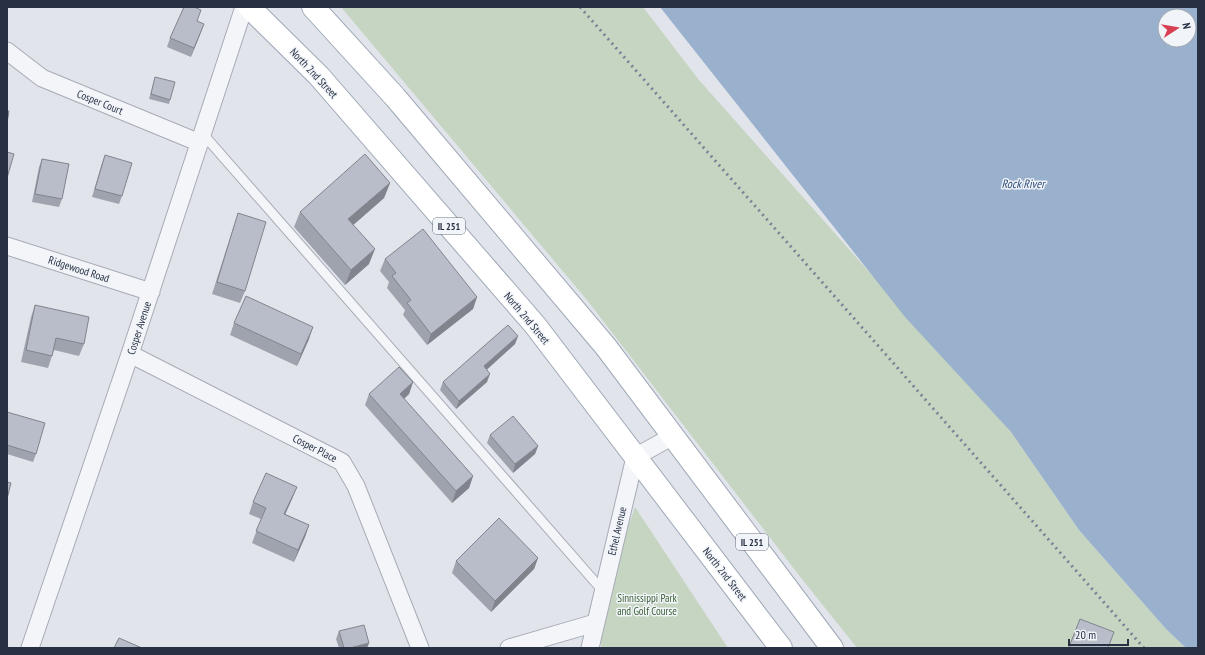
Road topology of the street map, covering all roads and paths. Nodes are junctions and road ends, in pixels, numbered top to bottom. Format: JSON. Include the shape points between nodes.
{"nodes":[{"id":1,"x":244,"y":7,"type":"edge"},
{"id":2,"x":249,"y":7,"type":"edge"},
{"id":3,"x":313,"y":7,"type":"edge"},
{"id":4,"x":7,"y":51,"type":"edge"},
{"id":5,"x":202,"y":138,"type":"junction"},
{"id":6,"x":7,"y":246,"type":"edge"},
{"id":7,"x":151,"y":292,"type":"junction"},
{"id":8,"x":130,"y":354,"type":"junction"},
{"id":9,"x":673,"y":436,"type":"junction"},
{"id":10,"x":635,"y":457,"type":"junction"},
{"id":11,"x":603,"y":591,"type":"junction"},
{"id":12,"x":595,"y":622,"type":"junction"},
{"id":13,"x":30,"y":648,"type":"edge"},
{"id":14,"x":420,"y":648,"type":"edge"},
{"id":15,"x":509,"y":648,"type":"edge"},
{"id":16,"x":590,"y":648,"type":"edge"},
{"id":17,"x":602,"y":648,"type":"edge"},
{"id":18,"x":781,"y":648,"type":"edge"},
{"id":19,"x":832,"y":648,"type":"edge"}],
"edges":[{"from":1,"to":5,"type":"street","name":"Cosper Avenue"},
{"from":2,"to":10,"type":"main road","name":"North 2nd Street","number":"IL 251","via":[[319,76],[535,325]]},
{"from":3,"to":9,"type":"main road","number":"IL 251","via":[[395,97],[601,341]]},
{"from":4,"to":5,"type":"street","name":"Cosper Court","via":[[42,78]]},
{"from":5,"to":7,"type":"street","name":"Cosper Avenue"},
{"from":5,"to":11,"type":"lane"},
{"from":6,"to":7,"type":"street","name":"Ridgewood Road"},
{"from":7,"to":8,"type":"street","name":"Cosper Avenue"},
{"from":8,"to":13,"type":"street","name":"Cosper Avenue"},
{"from":8,"to":14,"type":"street","name":"Cosper Place","via":[[342,462],[356,486]]},
{"from":9,"to":10,"type":"street"},
{"from":9,"to":19,"type":"main road","number":"IL 251"},
{"from":10,"to":11,"type":"street","name":"Ethel Avenue"},
{"from":10,"to":18,"type":"main road","name":"North 2nd Street","number":"IL 251"},
{"from":11,"to":12,"type":"street","name":"Ethel Avenue"},
{"from":12,"to":15,"type":"street"},
{"from":12,"to":16,"type":"street","name":"Ethel Avenue"},
{"from":12,"to":17,"type":"street"}]}
